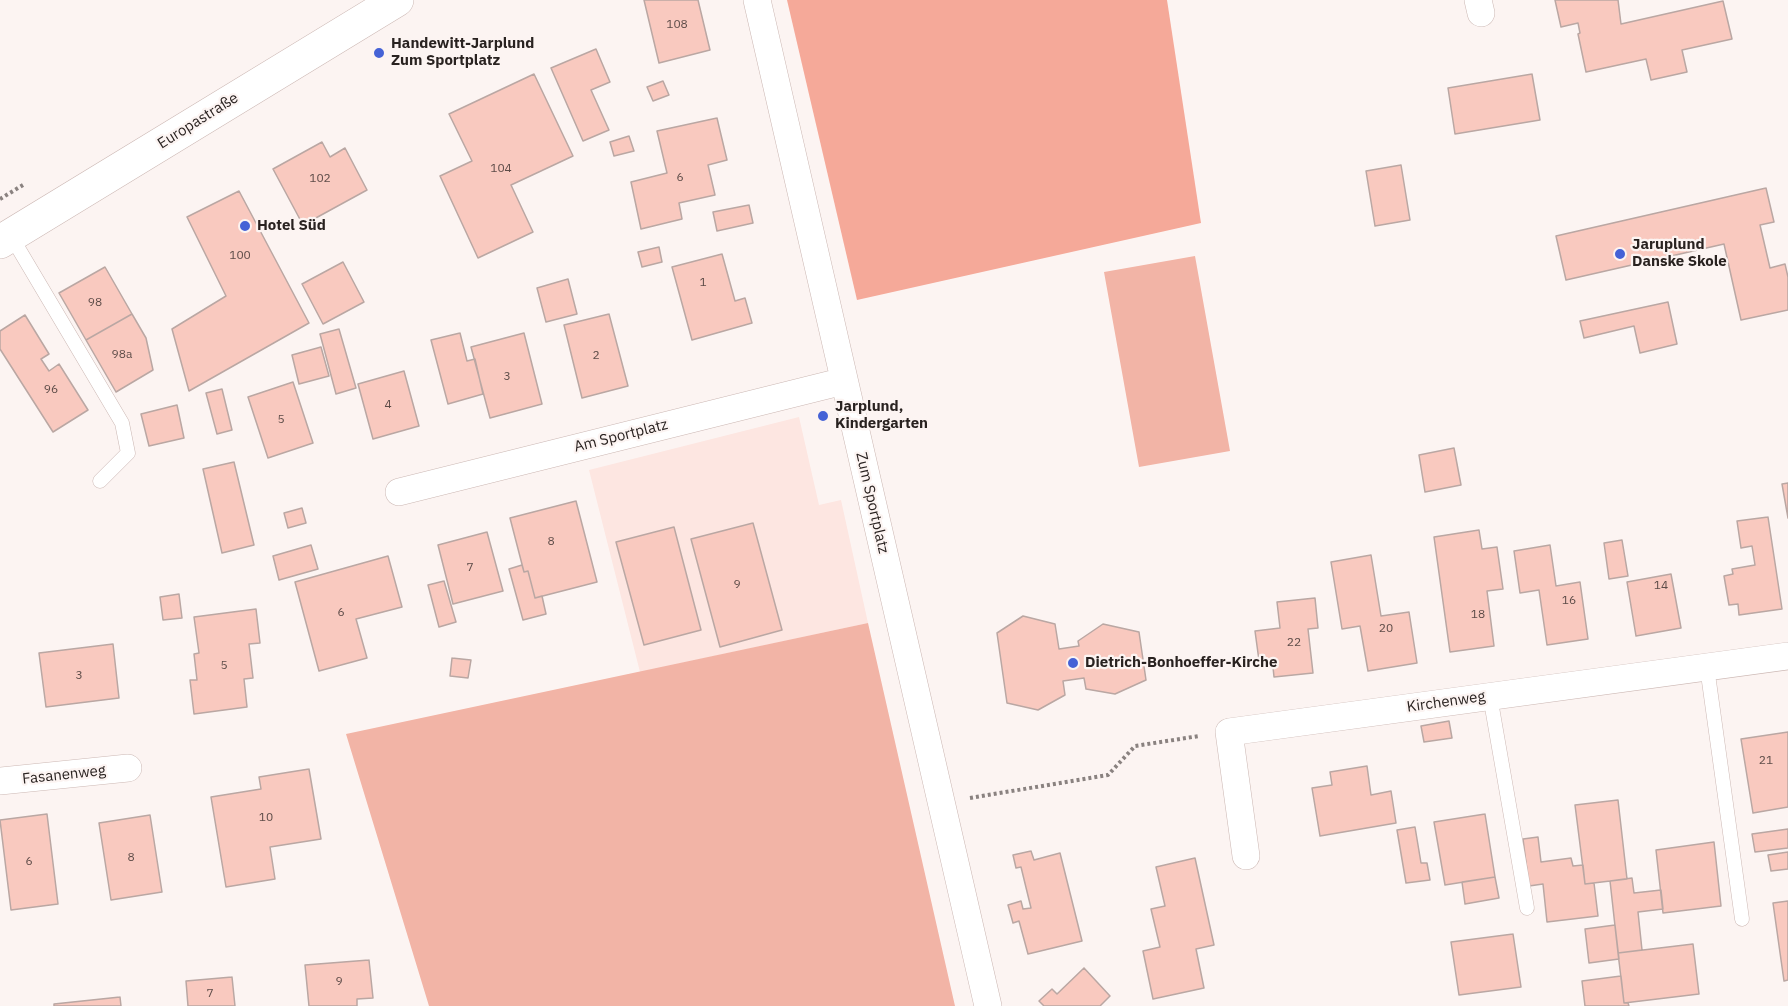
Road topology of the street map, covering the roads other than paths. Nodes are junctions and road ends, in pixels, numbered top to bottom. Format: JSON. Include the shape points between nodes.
{"nodes":[{"id":1,"x":397,"y":0,"type":"edge"},
{"id":2,"x":757,"y":0,"type":"edge"},
{"id":3,"x":6,"y":239,"type":"edge"},
{"id":4,"x":844,"y":381,"type":"junction"},
{"id":5,"x":100,"y":481,"type":"dead end"},
{"id":6,"x":399,"y":492,"type":"dead end"},
{"id":7,"x":1788,"y":656,"type":"edge"},
{"id":8,"x":1707,"y":667,"type":"junction"},
{"id":9,"x":1490,"y":696,"type":"junction"},
{"id":10,"x":128,"y":768,"type":"dead end"},
{"id":11,"x":0,"y":781,"type":"edge"},
{"id":12,"x":1246,"y":856,"type":"dead end"},
{"id":13,"x":1527,"y":909,"type":"dead end"},
{"id":14,"x":1742,"y":919,"type":"dead end"},
{"id":15,"x":987,"y":1006,"type":"edge"}],
"edges":[{"from":1,"to":3,"type":"main road","name":"Europastraße"},
{"from":2,"to":4,"type":"street","name":"Zum Sportplatz"},
{"from":3,"to":5,"type":"lane","via":[[122,423],[128,453]]},
{"from":4,"to":6,"type":"street","name":"Am Sportplatz"},
{"from":4,"to":15,"type":"street","name":"Zum Sportplatz"},
{"from":7,"to":8,"type":"street","name":"Kirchenweg"},
{"from":8,"to":9,"type":"street","name":"Kirchenweg"},
{"from":8,"to":14,"type":"lane"},
{"from":9,"to":12,"type":"street","name":"Kirchenweg","via":[[1229,732]]},
{"from":9,"to":13,"type":"lane"},
{"from":10,"to":11,"type":"street","name":"Fasanenweg"}]}
